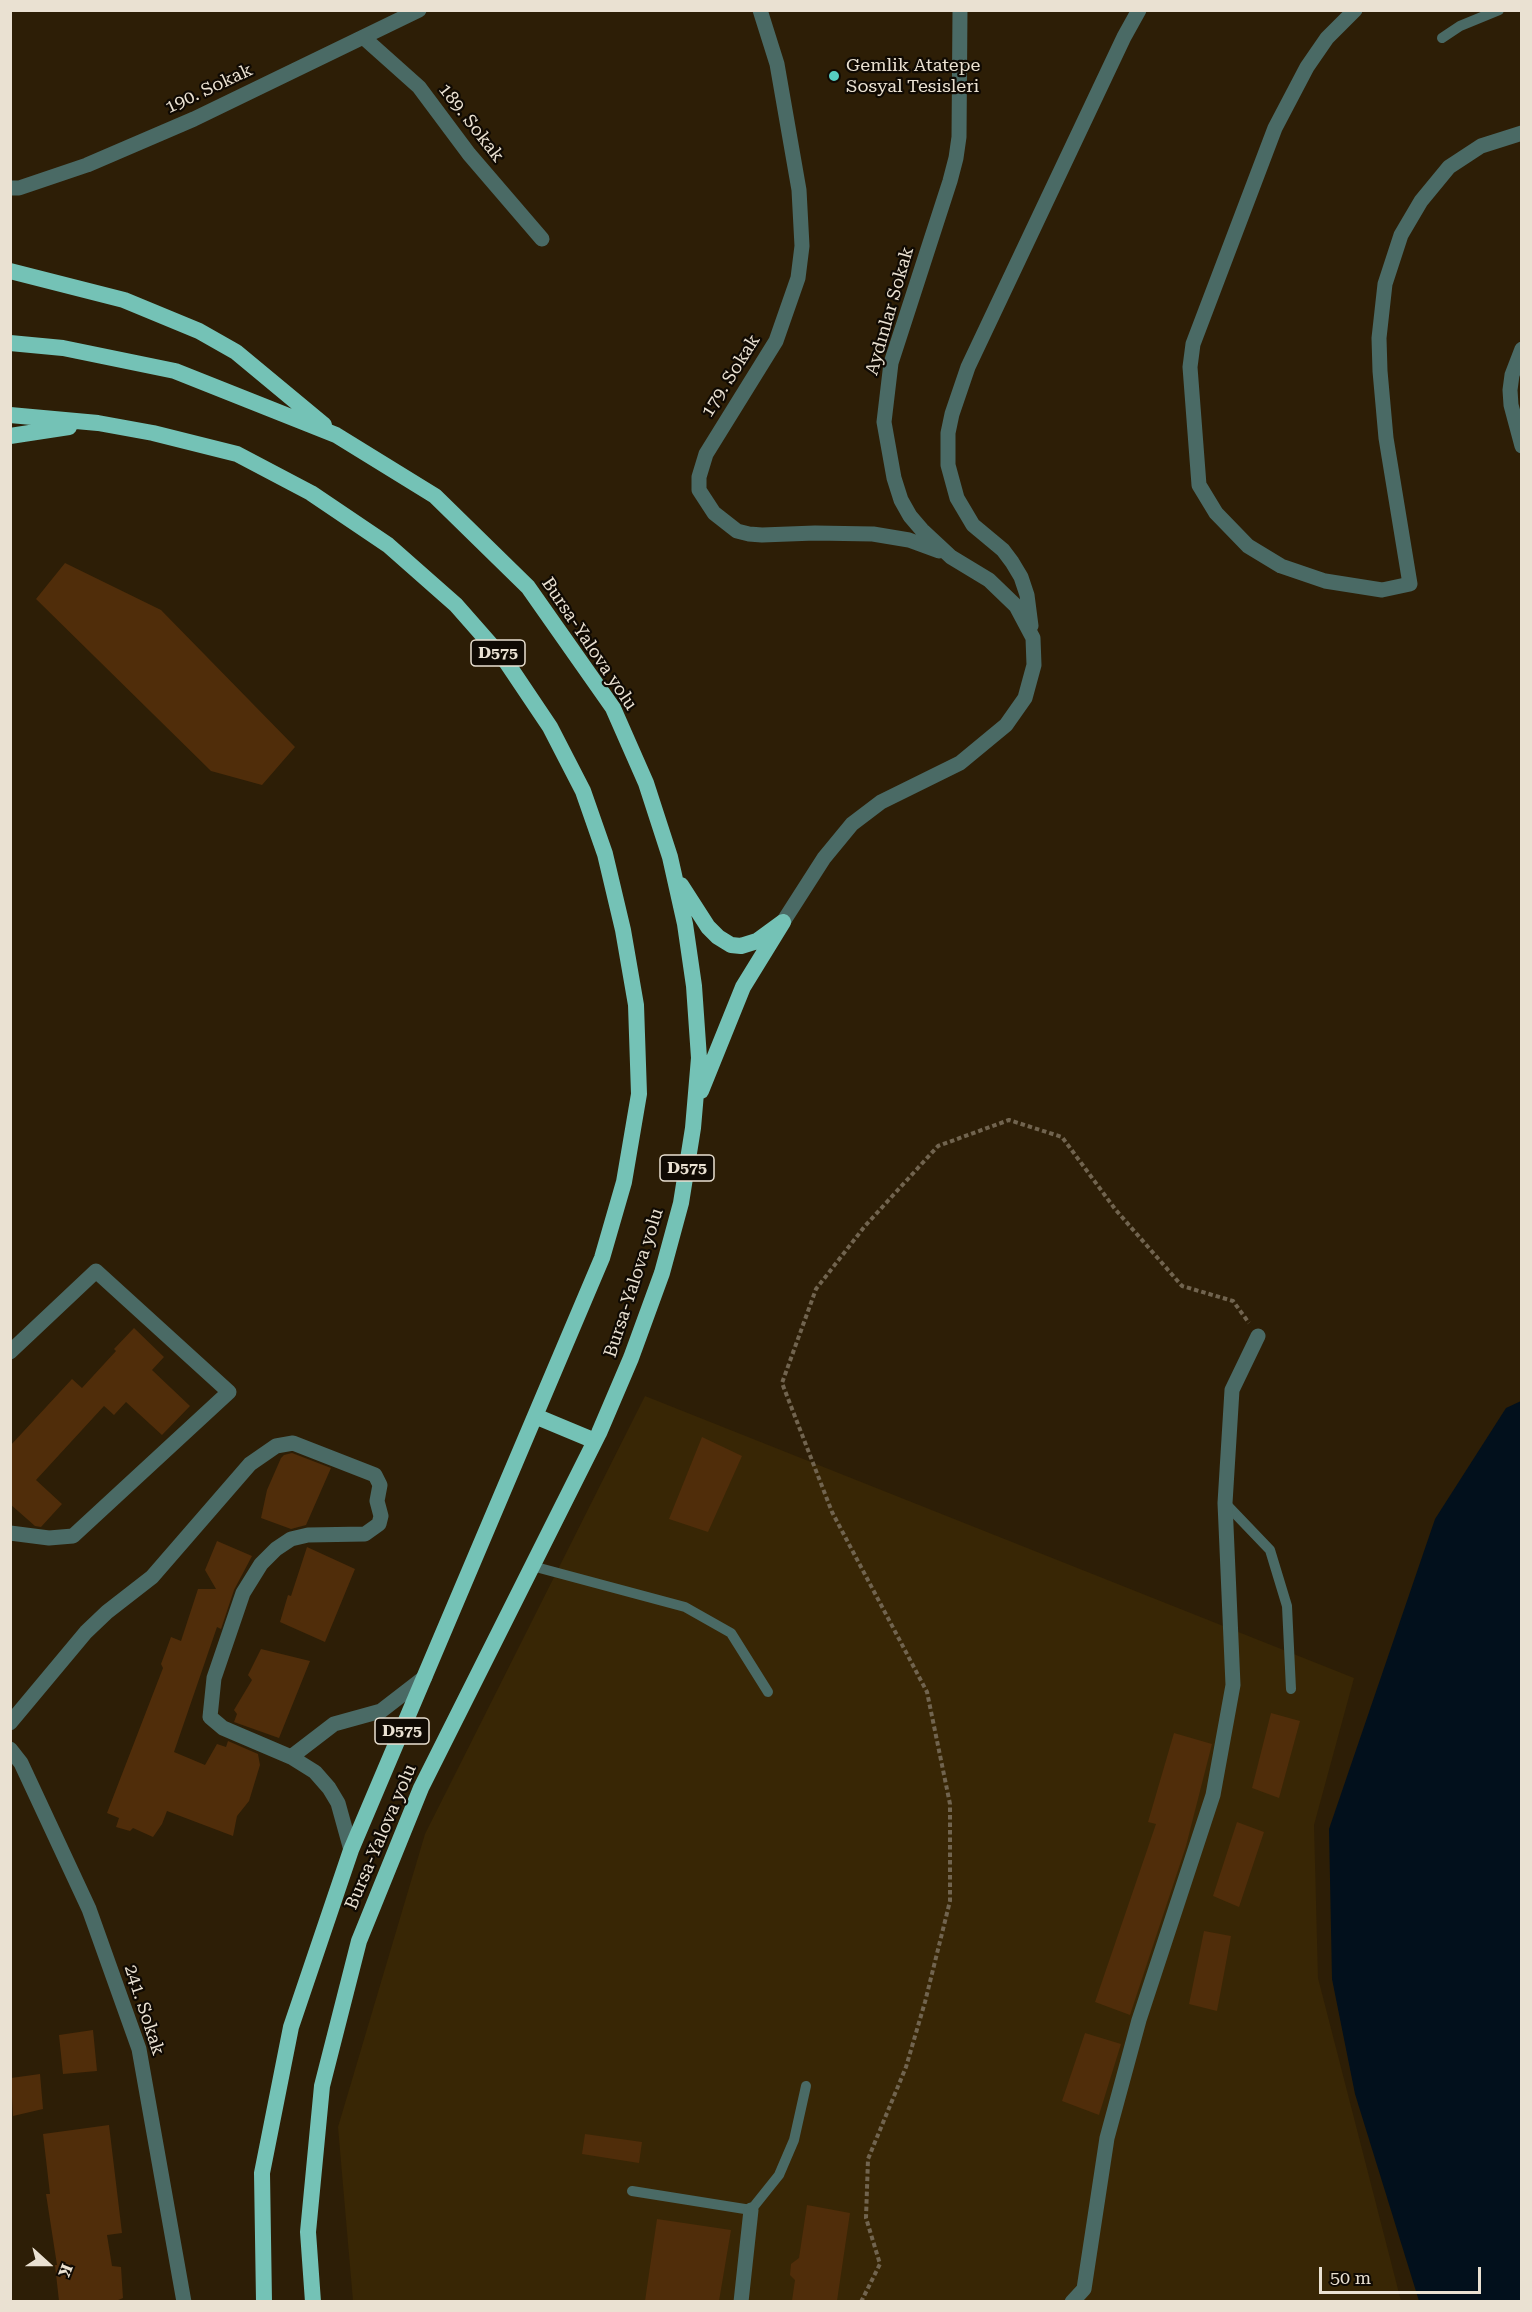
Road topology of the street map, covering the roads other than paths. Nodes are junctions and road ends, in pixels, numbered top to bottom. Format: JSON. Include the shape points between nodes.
{"nodes":[{"id":1,"x":419,"y":10,"type":"edge"},
{"id":2,"x":760,"y":10,"type":"edge"},
{"id":3,"x":960,"y":10,"type":"edge"},
{"id":4,"x":1139,"y":10,"type":"edge"},
{"id":5,"x":1354,"y":10,"type":"edge"},
{"id":6,"x":1499,"y":10,"type":"edge"},
{"id":7,"x":363,"y":37,"type":"junction"},
{"id":8,"x":1442,"y":38,"type":"dead end"},
{"id":9,"x":1521,"y":133,"type":"edge"},
{"id":10,"x":10,"y":188,"type":"edge"},
{"id":11,"x":542,"y":239,"type":"dead end"},
{"id":12,"x":10,"y":271,"type":"edge"},
{"id":13,"x":10,"y":343,"type":"edge"},
{"id":14,"x":1521,"y":349,"type":"edge"},
{"id":15,"x":10,"y":416,"type":"edge"},
{"id":16,"x":98,"y":423,"type":"junction"},
{"id":17,"x":336,"y":435,"type":"junction"},
{"id":18,"x":10,"y":436,"type":"edge"},
{"id":19,"x":1521,"y":446,"type":"edge"},
{"id":20,"x":951,"y":557,"type":"junction"},
{"id":21,"x":1033,"y":638,"type":"junction"},
{"id":22,"x":674,"y":875,"type":"junction"},
{"id":23,"x":783,"y":922,"type":"junction"},
{"id":24,"x":695,"y":1109,"type":"junction"},
{"id":25,"x":1258,"y":1336,"type":"road end"},
{"id":26,"x":10,"y":1352,"type":"edge"},
{"id":27,"x":535,"y":1416,"type":"junction"},
{"id":28,"x":595,"y":1441,"type":"junction"},
{"id":29,"x":1225,"y":1503,"type":"junction"},
{"id":30,"x":10,"y":1533,"type":"edge"},
{"id":31,"x":532,"y":1566,"type":"junction"},
{"id":32,"x":425,"y":1677,"type":"junction"},
{"id":33,"x":1291,"y":1689,"type":"dead end"},
{"id":34,"x":768,"y":1692,"type":"dead end"},
{"id":35,"x":10,"y":1723,"type":"edge"},
{"id":36,"x":10,"y":1749,"type":"edge"},
{"id":37,"x":291,"y":1757,"type":"junction"},
{"id":38,"x":351,"y":1850,"type":"junction"},
{"id":39,"x":806,"y":2086,"type":"dead end"},
{"id":40,"x":632,"y":2192,"type":"dead end"},
{"id":41,"x":751,"y":2210,"type":"junction"},
{"id":42,"x":184,"y":2301,"type":"edge"},
{"id":43,"x":264,"y":2301,"type":"edge"},
{"id":44,"x":313,"y":2301,"type":"edge"},
{"id":45,"x":741,"y":2301,"type":"edge"},
{"id":46,"x":1072,"y":2301,"type":"edge"}],
"edges":[{"from":1,"to":7,"type":"street","name":"190. Sokak"},
{"from":2,"to":20,"type":"street","name":"179. Sokak","via":[[777,64],[799,190],[802,246],[798,278],[776,341],[706,454],[699,490],[714,513],[737,531],[762,536],[873,534],[930,546]]},
{"from":3,"to":20,"type":"street","name":"Aydınlar Sokak","via":[[956,158],[891,363],[884,422],[901,500],[922,530]]},
{"from":4,"to":21,"type":"street","via":[[968,367],[948,433],[948,465],[957,498],[974,525],[1003,550],[1021,577]]},
{"from":5,"to":9,"type":"street","via":[[1314,58],[1275,128],[1193,344],[1190,367],[1199,485],[1216,513],[1248,546],[1281,566],[1325,581],[1382,590],[1410,584],[1386,438],[1380,371],[1385,284],[1401,235],[1421,201],[1449,167],[1481,146]]},
{"from":6,"to":8,"type":"lane"},
{"from":7,"to":10,"type":"street","name":"190. Sokak","via":[[194,119],[98,160]]},
{"from":7,"to":11,"type":"street","name":"189. Sokak","via":[[419,87],[468,154]]},
{"from":12,"to":17,"type":"highway","via":[[124,300],[199,332],[236,352]]},
{"from":13,"to":17,"type":"highway","name":"Bursa-Yalova yolu","number":"D575","via":[[63,348],[175,371]]},
{"from":14,"to":19,"type":"street","via":[[1510,390]]},
{"from":15,"to":16,"type":"highway","name":"Bursa-Yalova yolu","number":"D575"},
{"from":16,"to":18,"type":"highway"},
{"from":16,"to":27,"type":"highway","name":"Bursa-Yalova yolu","number":"D575","via":[[237,454],[311,493],[388,545],[456,605],[507,663],[550,728],[583,791],[605,854],[623,930],[636,1005],[639,1094],[624,1182],[602,1258]]},
{"from":17,"to":22,"type":"highway","name":"Bursa-Yalova yolu","number":"D575","via":[[435,496],[528,587],[613,708],[646,783]]},
{"from":20,"to":21,"type":"street","name":"Aydınlar Sokak","via":[[1005,593]]},
{"from":21,"to":23,"type":"street","name":"Aydınlar Sokak","via":[[1030,682],[1011,720],[960,763],[881,802],[852,824],[824,858]]},
{"from":22,"to":23,"type":"highway","via":[[708,927],[731,945],[758,941]]},
{"from":22,"to":24,"type":"highway","name":"Bursa-Yalova yolu","number":"D575","via":[[694,986],[699,1058]]},
{"from":23,"to":24,"type":"highway","via":[[743,987]]},
{"from":24,"to":28,"type":"highway","name":"Bursa-Yalova yolu","number":"D575","via":[[681,1203],[662,1274]]},
{"from":25,"to":29,"type":"street","via":[[1232,1390]]},
{"from":26,"to":30,"type":"street","via":[[96,1271],[229,1392],[73,1536],[49,1538]]},
{"from":27,"to":28,"type":"highway"},
{"from":27,"to":32,"type":"highway","name":"Bursa-Yalova yolu","number":"D575"},
{"from":28,"to":31,"type":"highway","name":"Bursa-Yalova yolu","number":"D575"},
{"from":29,"to":33,"type":"lane","via":[[1270,1550],[1287,1606]]},
{"from":29,"to":46,"type":"street","via":[[1233,1685],[1213,1795],[1136,2031],[1107,2138],[1084,2289]]},
{"from":31,"to":34,"type":"lane","via":[[685,1607],[731,1633]]},
{"from":31,"to":44,"type":"highway","name":"Bursa-Yalova yolu","number":"D575","via":[[421,1788],[359,1941],[322,2086],[308,2232]]},
{"from":32,"to":37,"type":"street","via":[[381,1711],[333,1724]]},
{"from":32,"to":38,"type":"highway","name":"Bursa-Yalova yolu","number":"D575"},
{"from":35,"to":37,"type":"street","via":[[86,1632],[152,1577],[250,1464],[276,1446],[292,1443],[375,1475],[380,1485],[377,1501],[381,1516],[375,1529],[365,1534],[308,1534],[291,1539],[261,1564],[243,1593],[214,1678],[210,1717],[223,1728]]},
{"from":36,"to":42,"type":"street","name":"241. Sokak","via":[[21,1763],[89,1909],[139,2049]]},
{"from":37,"to":38,"type":"street","via":[[315,1772],[329,1788],[344,1821]]},
{"from":38,"to":43,"type":"highway","name":"Bursa-Yalova yolu","number":"D575","via":[[291,2027],[264,2162]]},
{"from":39,"to":41,"type":"lane","via":[[794,2140],[780,2175]]},
{"from":40,"to":41,"type":"lane"},
{"from":41,"to":45,"type":"street"}]}
